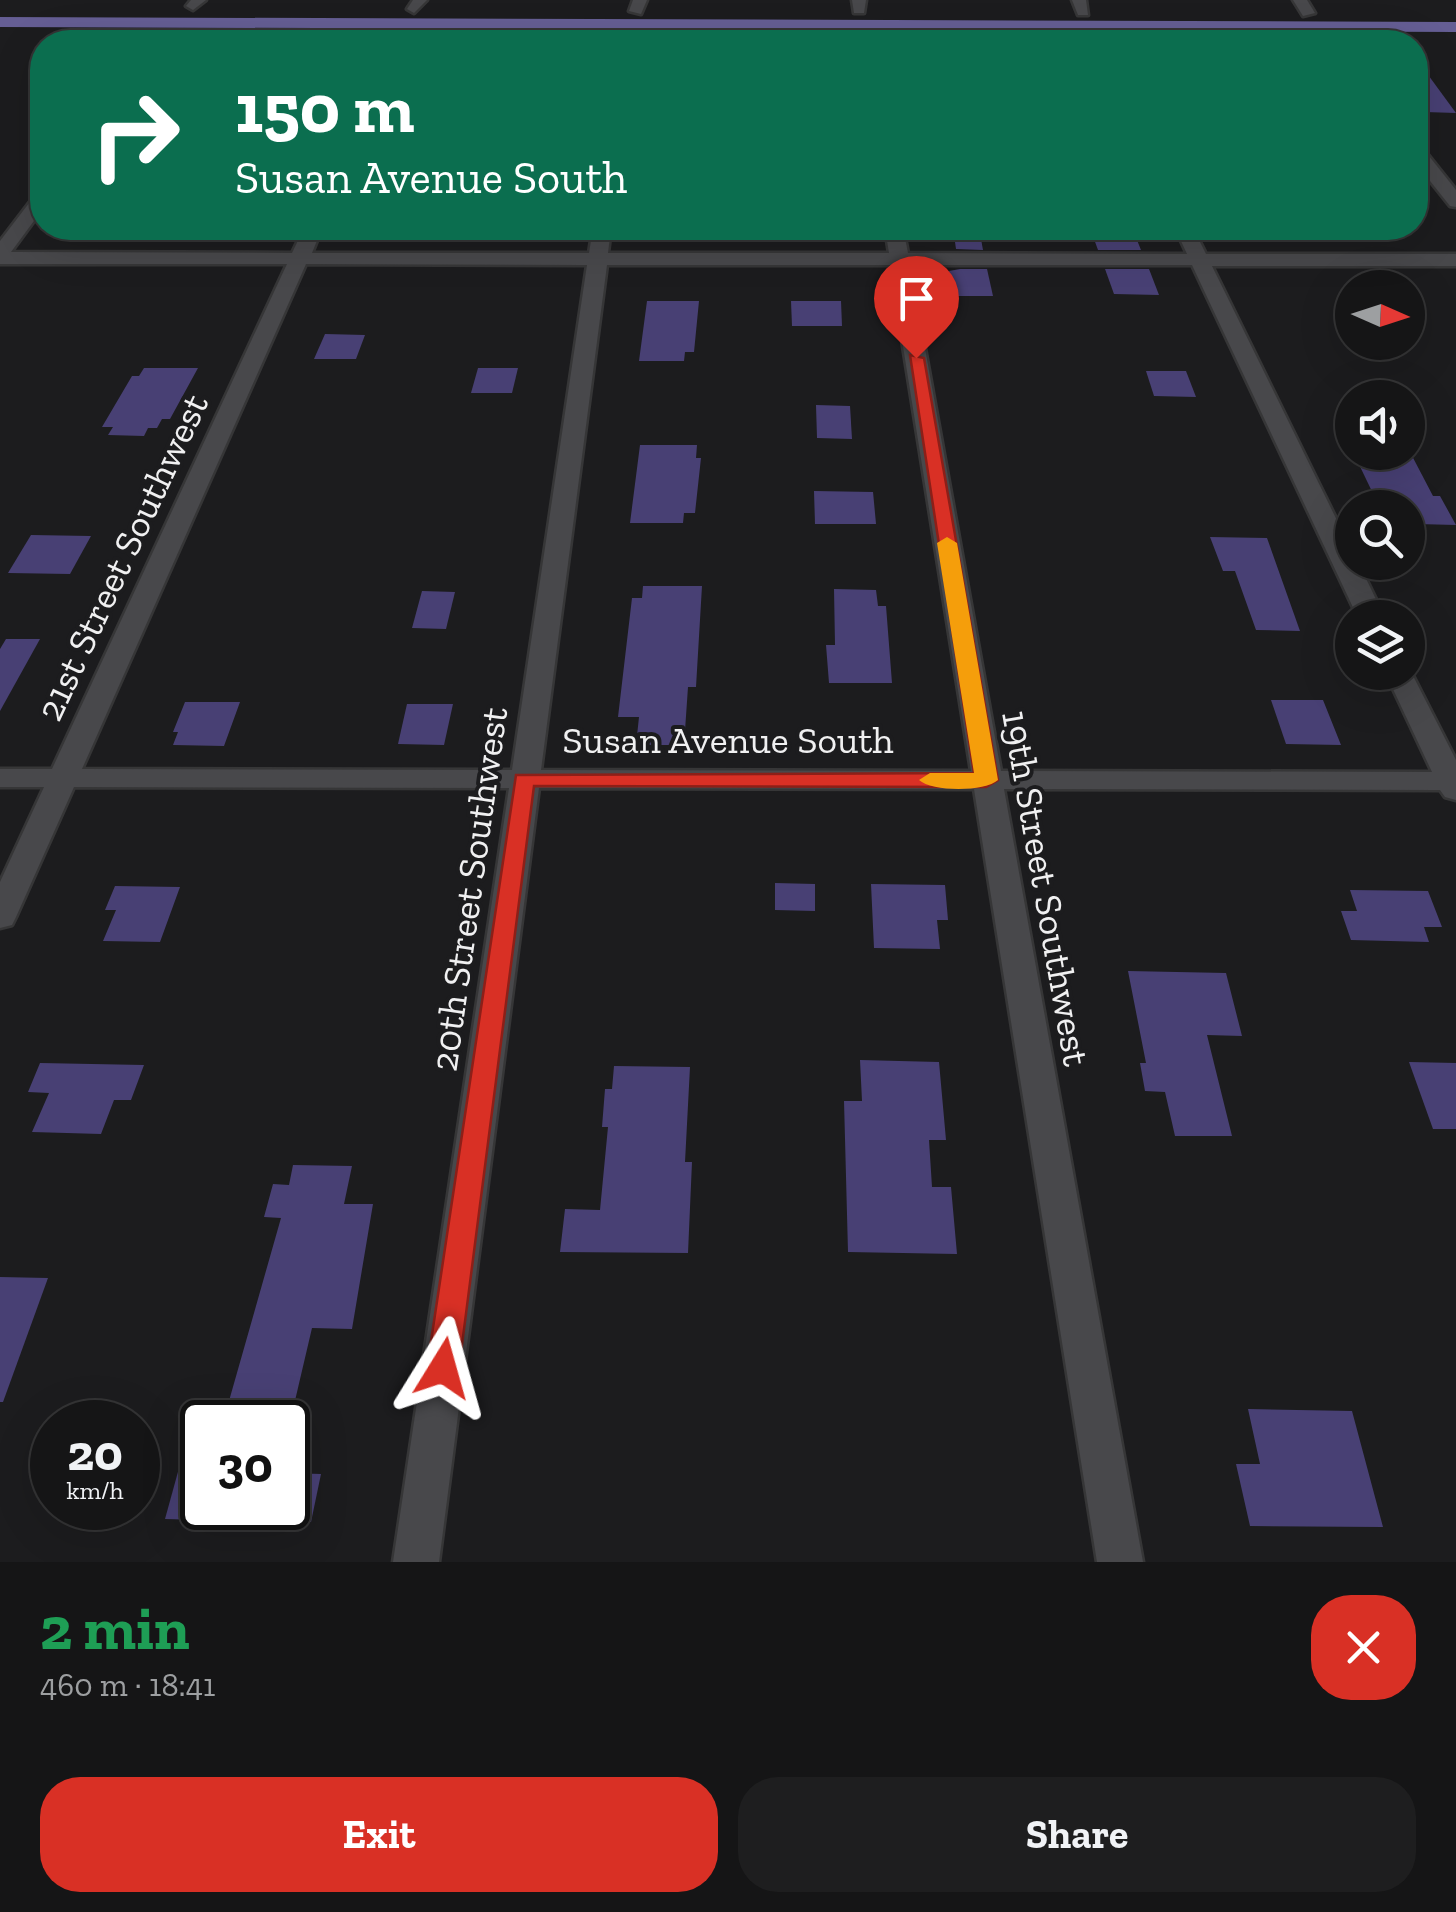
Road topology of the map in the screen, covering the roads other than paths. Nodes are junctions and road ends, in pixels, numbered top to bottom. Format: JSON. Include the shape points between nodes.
{"nodes":[{"id":1,"x":1428,"y":166,"type":"edge"},
{"id":2,"x":1456,"y":202,"type":"edge"},
{"id":3,"x":30,"y":215,"type":"edge"},
{"id":4,"x":307,"y":240,"type":"edge"},
{"id":5,"x":1190,"y":240,"type":"edge"},
{"id":6,"x":600,"y":243,"type":"edge"},
{"id":7,"x":896,"y":243,"type":"edge"},
{"id":8,"x":0,"y":256,"type":"edge"},
{"id":9,"x":299,"y":258,"type":"junction"},
{"id":10,"x":1200,"y":259,"type":"junction"},
{"id":11,"x":1456,"y":260,"type":"edge"},
{"id":12,"x":1363,"y":600,"type":"edge"},
{"id":13,"x":1408,"y":690,"type":"edge"},
{"id":14,"x":0,"y":778,"type":"edge"},
{"id":15,"x":62,"y":778,"type":"junction"},
{"id":16,"x":524,"y":780,"type":"junction"},
{"id":17,"x":986,"y":780,"type":"junction"},
{"id":18,"x":1454,"y":785,"type":"edge"},
{"id":19,"x":0,"y":918,"type":"edge"},
{"id":20,"x":416,"y":1562,"type":"edge"},
{"id":21,"x":1120,"y":1562,"type":"edge"}],
"edges":[{"from":1,"to":2,"type":"street"},
{"from":3,"to":8,"type":"street"},
{"from":4,"to":9,"type":"street","name":"21st Street Southwest"},
{"from":5,"to":10,"type":"street"},
{"from":6,"to":7,"type":"street"},
{"from":6,"to":9,"type":"street"},
{"from":6,"to":16,"type":"street","name":"20th Street Southwest"},
{"from":7,"to":10,"type":"street"},
{"from":7,"to":17,"type":"street","name":"19th Street Southwest"},
{"from":8,"to":9,"type":"street"},
{"from":9,"to":15,"type":"street","name":"21st Street Southwest"},
{"from":10,"to":11,"type":"street"},
{"from":10,"to":12,"type":"street"},
{"from":13,"to":18,"type":"street"},
{"from":14,"to":15,"type":"street","name":"Susan Avenue South"},
{"from":15,"to":16,"type":"street","name":"Susan Avenue South"},
{"from":15,"to":19,"type":"street","name":"21st Street Southwest"},
{"from":16,"to":17,"type":"street","name":"Susan Avenue South"},
{"from":16,"to":20,"type":"street","name":"20th Street Southwest"},
{"from":17,"to":18,"type":"street","name":"Susan Avenue South"},
{"from":17,"to":21,"type":"street","name":"19th Street Southwest"}]}
